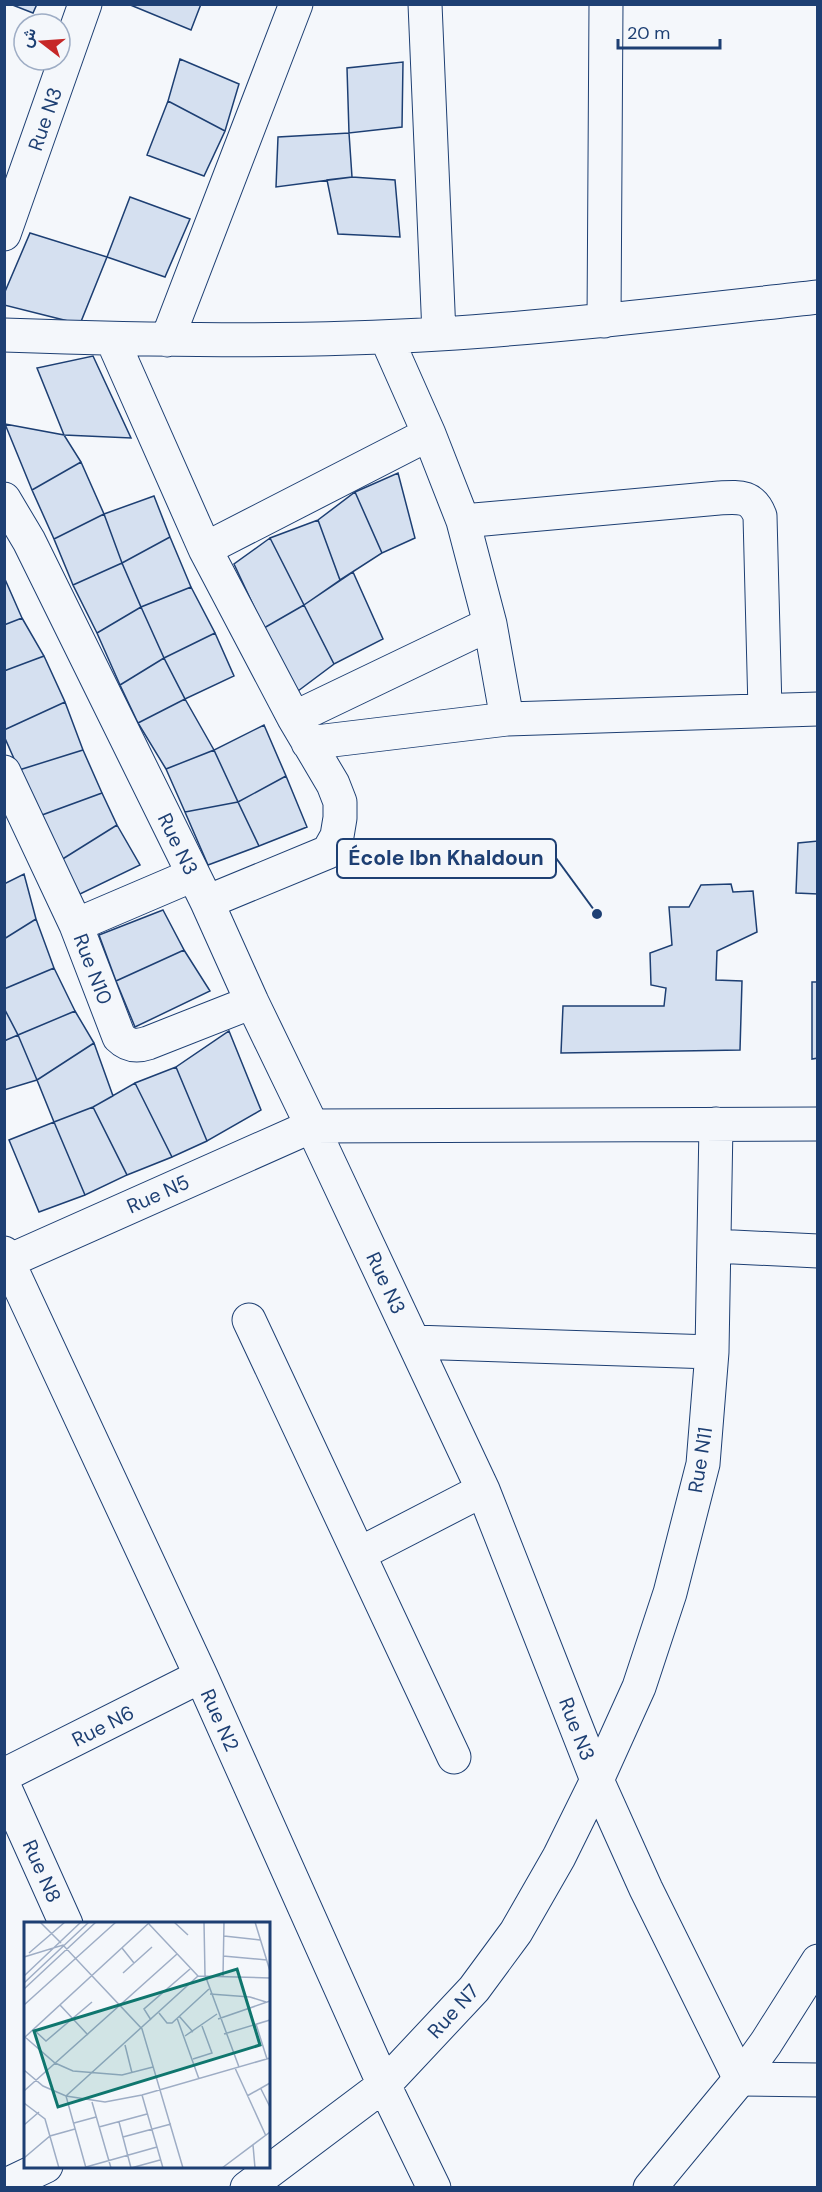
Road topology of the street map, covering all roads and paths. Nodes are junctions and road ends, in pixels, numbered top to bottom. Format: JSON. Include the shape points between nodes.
{"nodes":[{"id":1,"x":85,"y":4,"type":"edge"},
{"id":2,"x":296,"y":4,"type":"edge"},
{"id":3,"x":425,"y":4,"type":"edge"},
{"id":4,"x":606,"y":4,"type":"edge"},
{"id":5,"x":17,"y":157,"type":"edge"},
{"id":6,"x":4,"y":234,"type":"edge"},
{"id":7,"x":818,"y":297,"type":"edge"},
{"id":8,"x":604,"y":321,"type":"junction"},
{"id":9,"x":439,"y":334,"type":"junction"},
{"id":10,"x":4,"y":335,"type":"edge"},
{"id":11,"x":386,"y":337,"type":"junction"},
{"id":12,"x":112,"y":339,"type":"junction"},
{"id":13,"x":167,"y":340,"type":"junction"},
{"id":14,"x":429,"y":434,"type":"junction"},
{"id":15,"x":4,"y":499,"type":"edge"},
{"id":16,"x":462,"y":521,"type":"junction"},
{"id":17,"x":17,"y":548,"type":"edge"},
{"id":18,"x":205,"y":549,"type":"junction"},
{"id":19,"x":489,"y":624,"type":"junction"},
{"id":20,"x":818,"y":709,"type":"edge"},
{"id":21,"x":765,"y":710,"type":"junction"},
{"id":22,"x":507,"y":719,"type":"junction"},
{"id":23,"x":301,"y":730,"type":"junction"},
{"id":24,"x":4,"y":772,"type":"edge"},
{"id":25,"x":200,"y":888,"type":"junction"},
{"id":26,"x":76,"y":926,"type":"junction"},
{"id":27,"x":252,"y":1002,"type":"junction"},
{"id":28,"x":716,"y":1124,"type":"junction"},
{"id":29,"x":818,"y":1124,"type":"edge"},
{"id":30,"x":312,"y":1126,"type":"junction"},
{"id":31,"x":714,"y":1245,"type":"junction"},
{"id":32,"x":818,"y":1251,"type":"edge"},
{"id":33,"x":6,"y":1259,"type":"edge"},
{"id":34,"x":249,"y":1320,"type":"dead end"},
{"id":35,"x":414,"y":1342,"type":"junction"},
{"id":36,"x":712,"y":1352,"type":"junction"},
{"id":37,"x":483,"y":1490,"type":"junction"},
{"id":38,"x":359,"y":1554,"type":"junction"},
{"id":39,"x":201,"y":1676,"type":"junction"},
{"id":40,"x":454,"y":1757,"type":"dead end"},
{"id":41,"x":4,"y":1775,"type":"edge"},
{"id":42,"x":597,"y":1780,"type":"junction"},
{"id":43,"x":4,"y":1786,"type":"edge"},
{"id":44,"x":66,"y":1922,"type":"edge"},
{"id":45,"x":818,"y":1962,"type":"edge"},
{"id":46,"x":740,"y":2079,"type":"junction"},
{"id":47,"x":818,"y":2080,"type":"edge"},
{"id":48,"x":384,"y":2085,"type":"junction"},
{"id":49,"x":42,"y":2168,"type":"edge"},
{"id":50,"x":4,"y":2186,"type":"edge"},
{"id":51,"x":247,"y":2187,"type":"edge"},
{"id":52,"x":434,"y":2187,"type":"edge"},
{"id":53,"x":650,"y":2187,"type":"edge"}],
"edges":[{"from":1,"to":5,"type":"street","name":"Rue N3"},
{"from":2,"to":13,"type":"street"},
{"from":3,"to":9,"type":"street"},
{"from":4,"to":8,"type":"street"},
{"from":5,"to":6,"type":"street","name":"Rue N3"},
{"from":7,"to":8,"type":"street"},
{"from":8,"to":9,"type":"street"},
{"from":9,"to":11,"type":"street"},
{"from":10,"to":12,"type":"street"},
{"from":11,"to":13,"type":"street"},
{"from":11,"to":14,"type":"street"},
{"from":12,"to":13,"type":"street"},
{"from":12,"to":18,"type":"street"},
{"from":14,"to":16,"type":"street"},
{"from":14,"to":18,"type":"street"},
{"from":15,"to":17,"type":"street","name":"Rue N3"},
{"from":16,"to":19,"type":"street"},
{"from":16,"to":21,"type":"street","via":[[719,498],[745,498],[754,503],[760,516]]},
{"from":17,"to":25,"type":"street","name":"Rue N3"},
{"from":18,"to":23,"type":"street"},
{"from":19,"to":22,"type":"street"},
{"from":19,"to":23,"type":"street"},
{"from":20,"to":21,"type":"street"},
{"from":21,"to":22,"type":"street"},
{"from":22,"to":23,"type":"street"},
{"from":23,"to":25,"type":"street","via":[[340,802],[337,836],[327,852]]},
{"from":24,"to":26,"type":"street","name":"Rue N10"},
{"from":25,"to":26,"type":"street"},
{"from":25,"to":27,"type":"street","name":"Rue N3"},
{"from":26,"to":27,"type":"street","name":"Rue N10","via":[[119,1037],[125,1043],[148,1043]]},
{"from":27,"to":30,"type":"street","name":"Rue N3"},
{"from":28,"to":29,"type":"street"},
{"from":28,"to":30,"type":"street"},
{"from":28,"to":31,"type":"street","name":"Rue N11"},
{"from":30,"to":33,"type":"street","name":"Rue N5"},
{"from":30,"to":35,"type":"street","name":"Rue N3"},
{"from":31,"to":32,"type":"street"},
{"from":31,"to":36,"type":"street","name":"Rue N11"},
{"from":33,"to":39,"type":"street","name":"Rue N2"},
{"from":34,"to":38,"type":"street"},
{"from":35,"to":36,"type":"street"},
{"from":35,"to":37,"type":"street","name":"Rue N3"},
{"from":36,"to":42,"type":"street","name":"Rue N11","via":[[703,1464],[670,1593],[639,1687]]},
{"from":37,"to":38,"type":"street"},
{"from":37,"to":42,"type":"street","name":"Rue N3"},
{"from":38,"to":40,"type":"street"},
{"from":39,"to":41,"type":"street","name":"Rue N6"},
{"from":39,"to":48,"type":"street","name":"Rue N2"},
{"from":42,"to":46,"type":"street","name":"Rue N3"},
{"from":42,"to":48,"type":"street","name":"Rue N7","via":[[516,1932],[474,1989]]},
{"from":43,"to":44,"type":"street","name":"Rue N8"},
{"from":45,"to":46,"type":"street"},
{"from":46,"to":47,"type":"street"},
{"from":46,"to":53,"type":"street"},
{"from":48,"to":51,"type":"street","name":"Rue N7"},
{"from":48,"to":52,"type":"street","name":"Rue N2"},
{"from":49,"to":50,"type":"street"}]}
